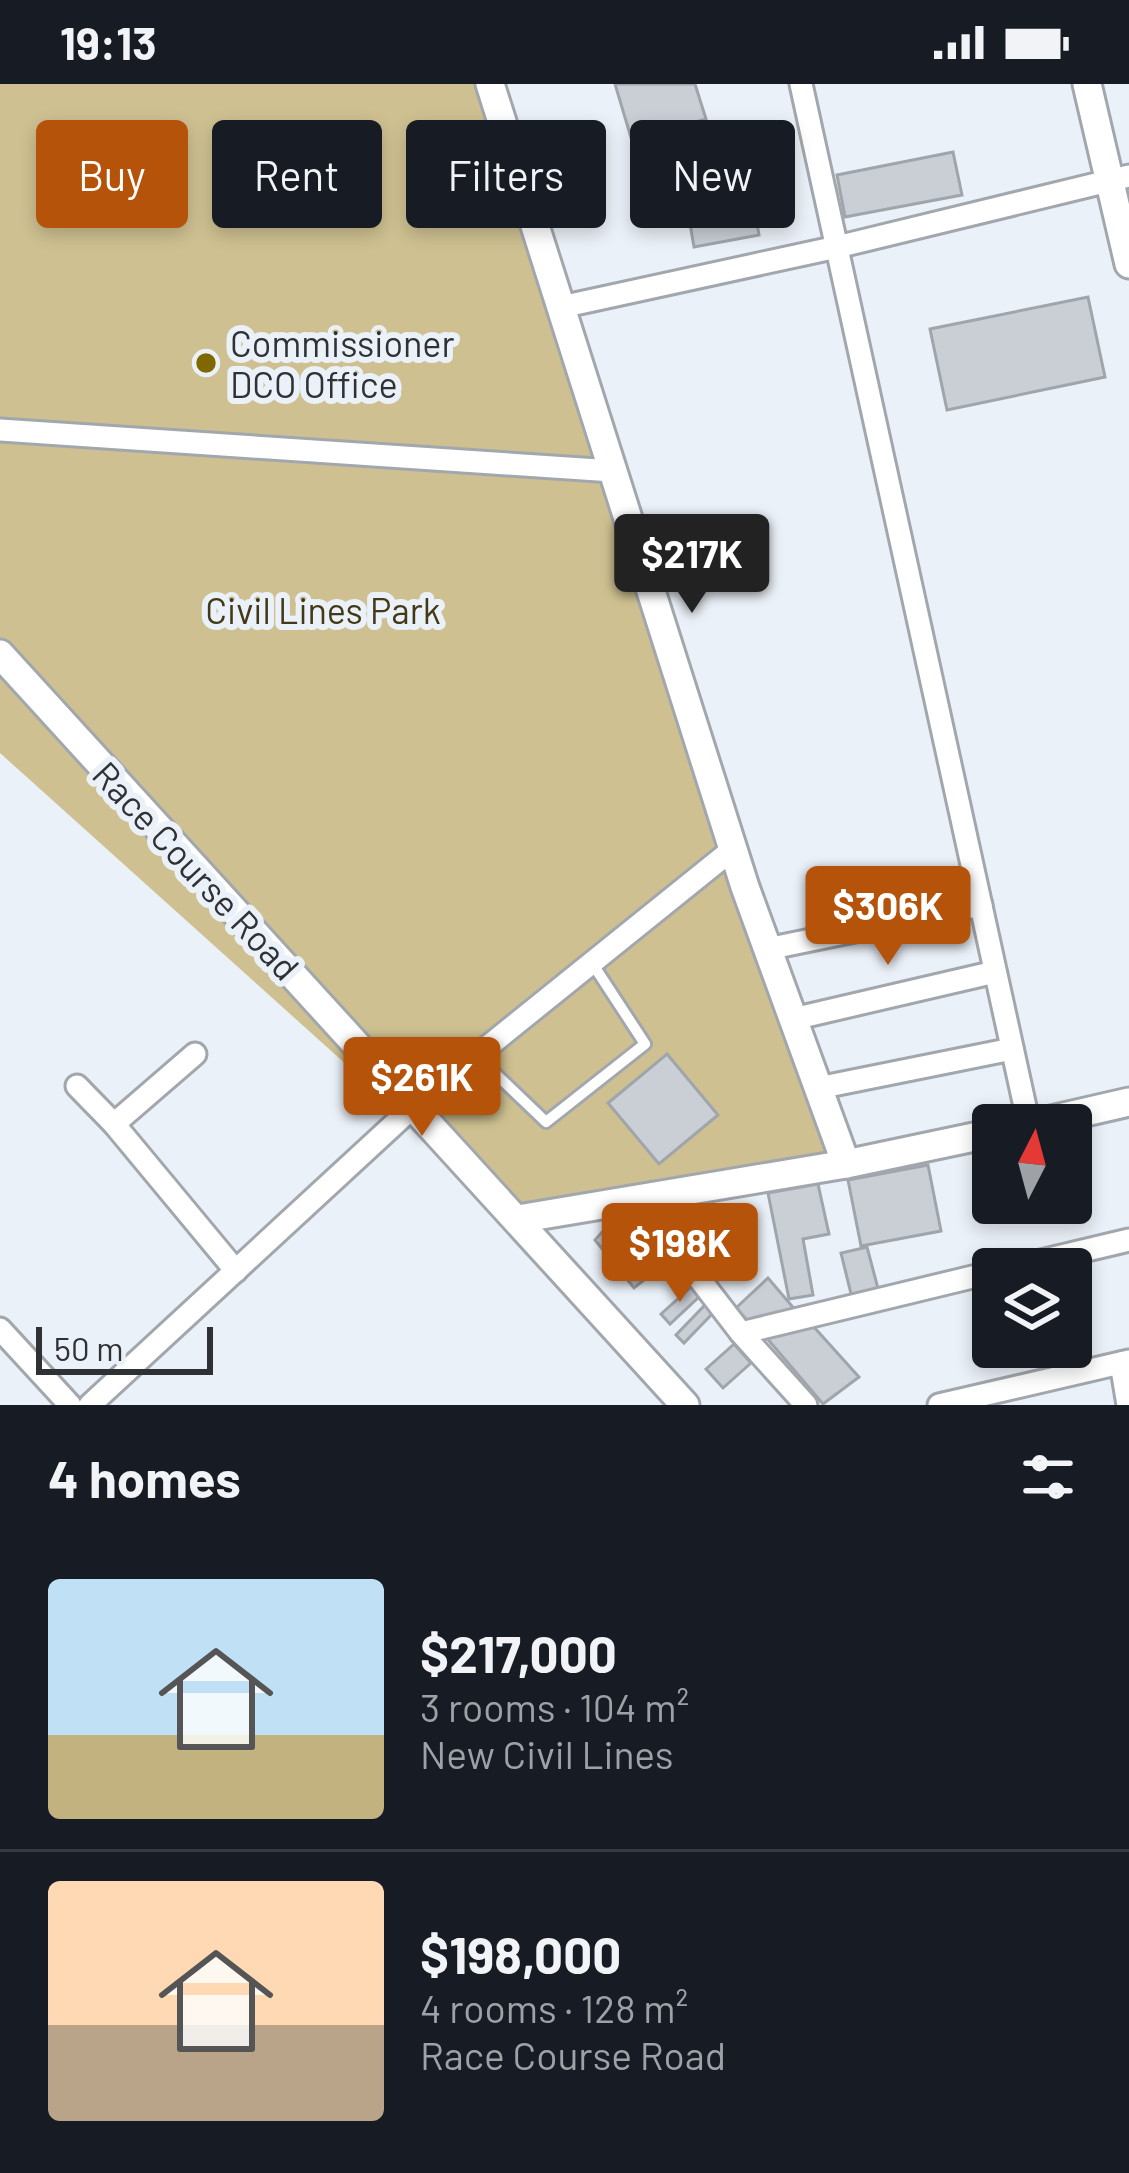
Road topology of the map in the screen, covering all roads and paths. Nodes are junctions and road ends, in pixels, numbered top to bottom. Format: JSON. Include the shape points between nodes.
{"nodes":[{"id":1,"x":490,"y":84,"type":"edge"},
{"id":2,"x":801,"y":84,"type":"edge"},
{"id":3,"x":1087,"y":84,"type":"edge"},
{"id":4,"x":1120,"y":178,"type":"edge"},
{"id":5,"x":836,"y":247,"type":"junction"},
{"id":6,"x":1129,"y":264,"type":"edge"},
{"id":7,"x":561,"y":307,"type":"junction"},
{"id":8,"x":0,"y":430,"type":"edge"},
{"id":9,"x":613,"y":470,"type":"junction"},
{"id":10,"x":0,"y":655,"type":"edge"},
{"id":11,"x":733,"y":848,"type":"junction"},
{"id":12,"x":981,"y":905,"type":"junction"},
{"id":13,"x":767,"y":950,"type":"junction"},
{"id":14,"x":592,"y":963,"type":"junction"},
{"id":15,"x":995,"y":972,"type":"junction"},
{"id":16,"x":793,"y":1019,"type":"junction"},
{"id":17,"x":1012,"y":1049,"type":"junction"},
{"id":18,"x":195,"y":1054,"type":"dead end"},
{"id":19,"x":476,"y":1056,"type":"junction"},
{"id":20,"x":77,"y":1086,"type":"dead end"},
{"id":21,"x":818,"y":1088,"type":"junction"},
{"id":22,"x":1129,"y":1102,"type":"edge"},
{"id":23,"x":1024,"y":1104,"type":"edge"},
{"id":24,"x":414,"y":1106,"type":"junction"},
{"id":25,"x":1092,"y":1111,"type":"edge"},
{"id":26,"x":115,"y":1124,"type":"junction"},
{"id":27,"x":972,"y":1137,"type":"edge"},
{"id":28,"x":845,"y":1164,"type":"junction"},
{"id":29,"x":638,"y":1199,"type":"junction"},
{"id":30,"x":518,"y":1219,"type":"junction"},
{"id":31,"x":1129,"y":1240,"type":"edge"},
{"id":32,"x":1092,"y":1249,"type":"edge"},
{"id":33,"x":236,"y":1271,"type":"junction"},
{"id":34,"x":972,"y":1277,"type":"edge"},
{"id":35,"x":0,"y":1329,"type":"edge"},
{"id":36,"x":741,"y":1333,"type":"junction"},
{"id":37,"x":1125,"y":1362,"type":"edge"},
{"id":38,"x":964,"y":1402,"type":"edge"},
{"id":39,"x":70,"y":1405,"type":"edge"},
{"id":40,"x":90,"y":1405,"type":"edge"},
{"id":41,"x":686,"y":1405,"type":"edge"},
{"id":42,"x":806,"y":1405,"type":"edge"},
{"id":43,"x":939,"y":1405,"type":"edge"},
{"id":44,"x":1128,"y":1405,"type":"edge"}],
"edges":[{"from":1,"to":7,"type":"street"},
{"from":2,"to":5,"type":"street"},
{"from":3,"to":4,"type":"street"},
{"from":4,"to":5,"type":"street"},
{"from":4,"to":6,"type":"street"},
{"from":5,"to":7,"type":"street"},
{"from":5,"to":12,"type":"street"},
{"from":7,"to":9,"type":"street"},
{"from":8,"to":9,"type":"street"},
{"from":9,"to":11,"type":"street"},
{"from":10,"to":24,"type":"street","name":"Race Course Road"},
{"from":11,"to":13,"type":"street"},
{"from":11,"to":14,"type":"street"},
{"from":12,"to":13,"type":"street"},
{"from":12,"to":15,"type":"street"},
{"from":13,"to":16,"type":"street"},
{"from":14,"to":19,"type":"street"},
{"from":14,"to":19,"type":"lane","via":[[645,1044],[546,1122]]},
{"from":15,"to":16,"type":"street"},
{"from":15,"to":17,"type":"street"},
{"from":16,"to":21,"type":"street"},
{"from":17,"to":21,"type":"street"},
{"from":17,"to":23,"type":"street"},
{"from":18,"to":26,"type":"street"},
{"from":19,"to":24,"type":"street"},
{"from":20,"to":26,"type":"street"},
{"from":21,"to":28,"type":"street"},
{"from":22,"to":25,"type":"street"},
{"from":24,"to":30,"type":"street","name":"Race Course Road"},
{"from":24,"to":33,"type":"street"},
{"from":26,"to":33,"type":"street"},
{"from":27,"to":28,"type":"street"},
{"from":28,"to":29,"type":"street"},
{"from":29,"to":30,"type":"street"},
{"from":29,"to":36,"type":"street"},
{"from":30,"to":41,"type":"street","name":"Race Course Road"},
{"from":31,"to":32,"type":"street"},
{"from":33,"to":40,"type":"street"},
{"from":34,"to":36,"type":"street"},
{"from":35,"to":39,"type":"street"},
{"from":36,"to":42,"type":"street"},
{"from":37,"to":38,"type":"street"},
{"from":37,"to":44,"type":"street"},
{"from":38,"to":43,"type":"street"}]}
